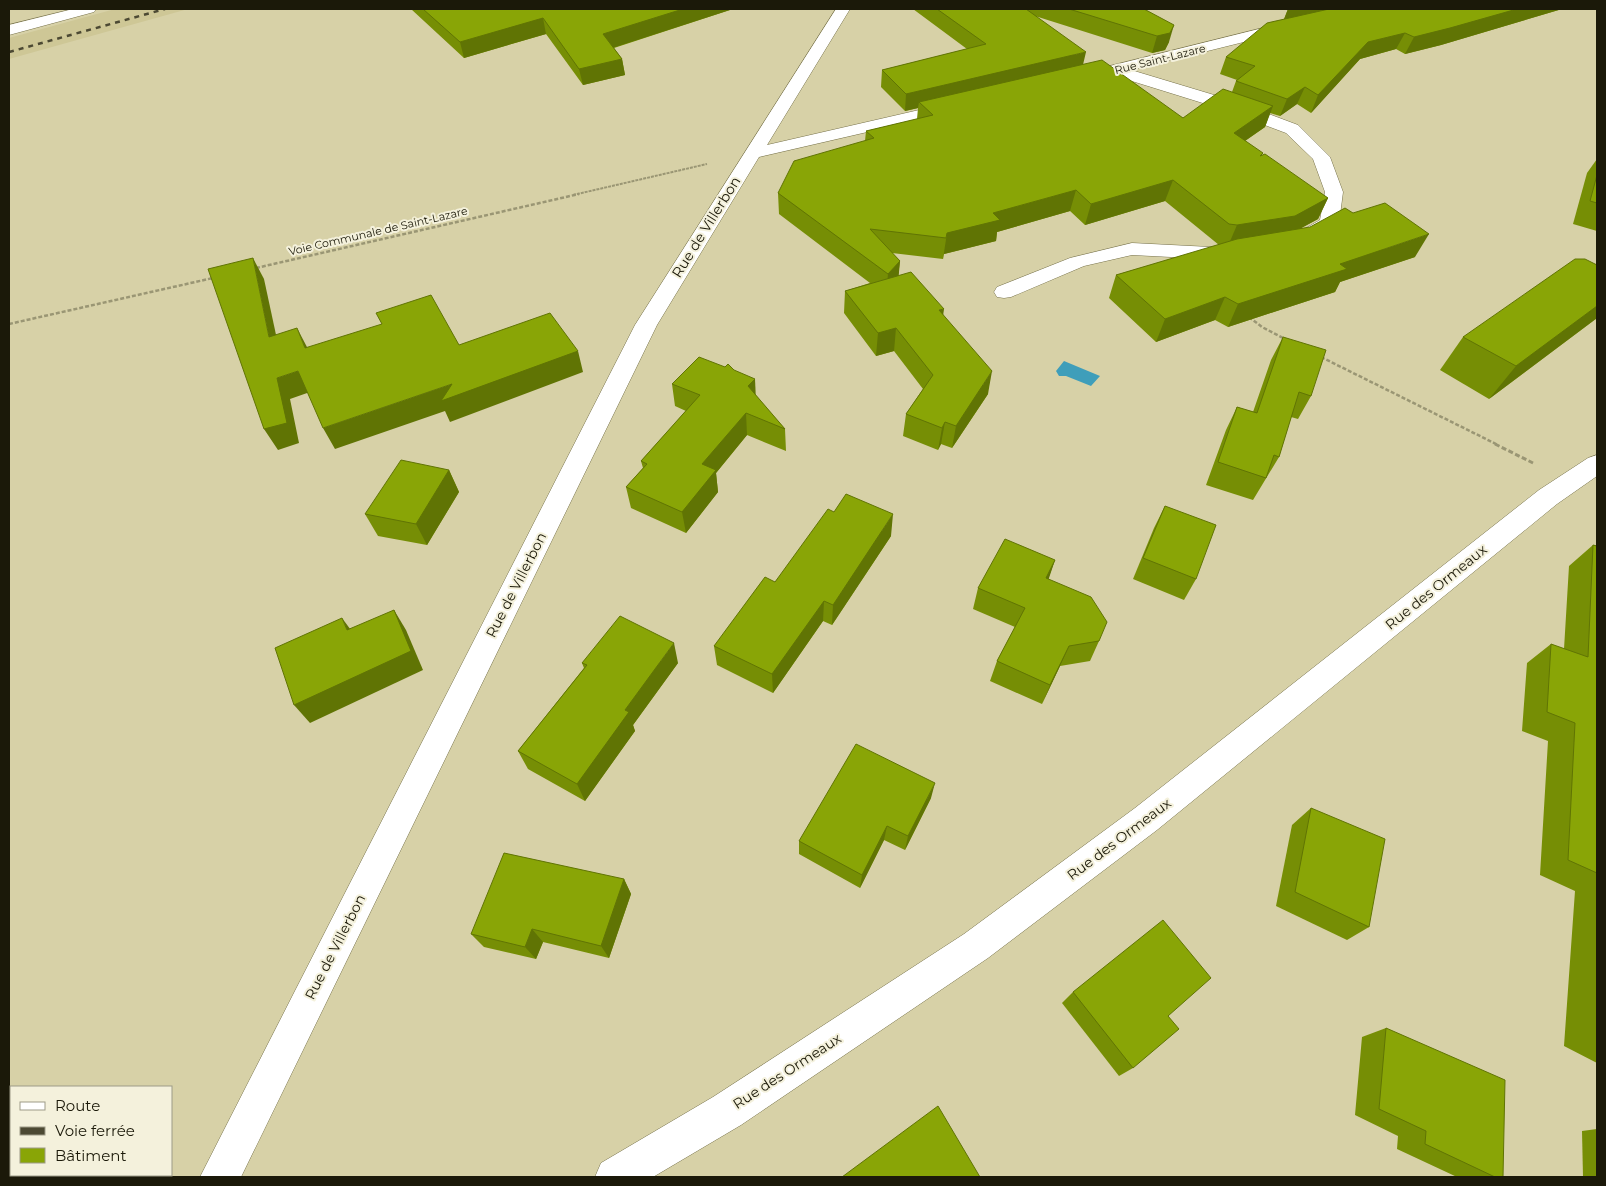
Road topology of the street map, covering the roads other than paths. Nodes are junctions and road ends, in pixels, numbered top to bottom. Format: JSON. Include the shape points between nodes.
{"nodes":[{"id":1,"x":89,"y":9,"type":"edge"},
{"id":2,"x":843,"y":9,"type":"edge"},
{"id":3,"x":1306,"y":23,"type":"edge"},
{"id":4,"x":9,"y":30,"type":"edge"},
{"id":5,"x":1112,"y":70,"type":"junction"},
{"id":6,"x":1093,"y":75,"type":"edge"},
{"id":7,"x":970,"y":103,"type":"edge"},
{"id":8,"x":751,"y":154,"type":"junction"},
{"id":9,"x":1291,"y":244,"type":"edge"},
{"id":10,"x":1246,"y":252,"type":"edge"},
{"id":11,"x":1004,"y":292,"type":"dead end"},
{"id":12,"x":1597,"y":464,"type":"edge"},
{"id":13,"x":220,"y":1177,"type":"edge"},
{"id":14,"x":615,"y":1177,"type":"edge"}],
"edges":[{"from":1,"to":4,"type":"street"},
{"from":2,"to":8,"type":"street","name":"Rue de Villerbon"},
{"from":3,"to":5,"type":"street","name":"Rue Saint-Lazare"},
{"from":5,"to":6,"type":"street","name":"Rue Saint-Lazare"},
{"from":5,"to":9,"type":"street","via":[[1228,105],[1292,129],[1321,157],[1334,192],[1329,223]]},
{"from":7,"to":8,"type":"street"},
{"from":8,"to":13,"type":"street","name":"Rue de Villerbon","via":[[646,325]]},
{"from":10,"to":11,"type":"street","via":[[1132,249],[1077,262]]},
{"from":12,"to":14,"type":"street","name":"Rue des Ormeaux","via":[[1548,497],[1146,819],[976,946],[727,1110]]}]}
